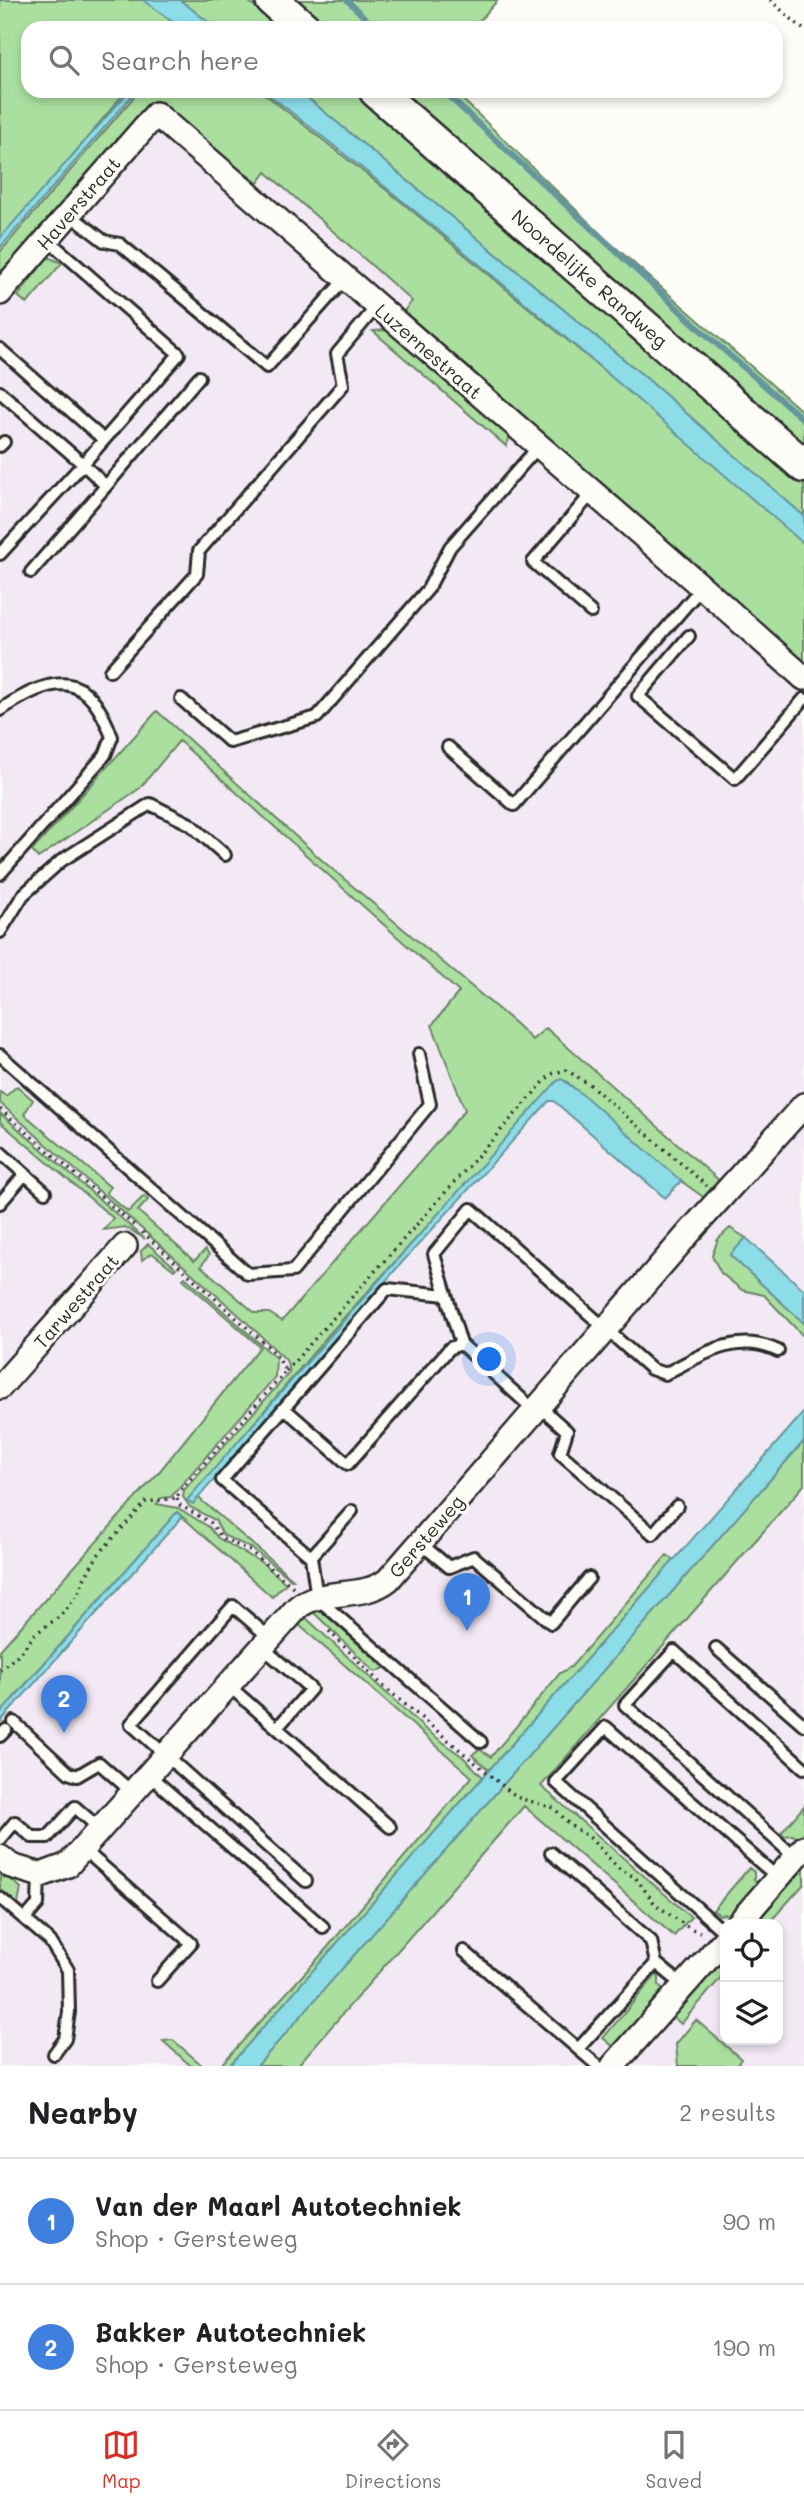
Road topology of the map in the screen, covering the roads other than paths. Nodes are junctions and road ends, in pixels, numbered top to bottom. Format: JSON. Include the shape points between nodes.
{"nodes":[{"id":1,"x":272,"y":0,"type":"edge"},
{"id":2,"x":296,"y":21,"type":"edge"},
{"id":3,"x":384,"y":98,"type":"edge"},
{"id":4,"x":156,"y":114,"type":"joint"},
{"id":5,"x":69,"y":214,"type":"junction"},
{"id":6,"x":47,"y":239,"type":"junction"},
{"id":7,"x":345,"y":279,"type":"junction"},
{"id":8,"x":0,"y":293,"type":"edge"},
{"id":9,"x":377,"y":306,"type":"junction"},
{"id":10,"x":0,"y":349,"type":"edge"},
{"id":11,"x":199,"y":377,"type":"dead end"},
{"id":12,"x":0,"y":392,"type":"edge"},
{"id":13,"x":104,"y":440,"type":"junction"},
{"id":14,"x":539,"y":446,"type":"junction"},
{"id":15,"x":83,"y":464,"type":"junction"},
{"id":16,"x":804,"y":466,"type":"edge"},
{"id":17,"x":106,"y":486,"type":"junction"},
{"id":18,"x":593,"y":492,"type":"junction"},
{"id":19,"x":0,"y":554,"type":"edge"},
{"id":20,"x":31,"y":572,"type":"dead end"},
{"id":21,"x":702,"y":587,"type":"junction"},
{"id":22,"x":591,"y":612,"type":"dead end"},
{"id":23,"x":689,"y":636,"type":"dead end"},
{"id":24,"x":110,"y":671,"type":"dead end"},
{"id":25,"x":804,"y":678,"type":"edge"},
{"id":26,"x":181,"y":699,"type":"dead end"},
{"id":27,"x":804,"y":699,"type":"edge"},
{"id":28,"x":0,"y":710,"type":"edge"},
{"id":29,"x":448,"y":747,"type":"dead end"},
{"id":30,"x":225,"y":855,"type":"dead end"},
{"id":31,"x":0,"y":874,"type":"edge"},
{"id":32,"x":0,"y":932,"type":"edge"},
{"id":33,"x":419,"y":1054,"type":"dead end"},
{"id":34,"x":0,"y":1055,"type":"edge"},
{"id":35,"x":804,"y":1105,"type":"edge"},
{"id":36,"x":0,"y":1152,"type":"edge"},
{"id":37,"x":25,"y":1174,"type":"junction"},
{"id":38,"x":45,"y":1192,"type":"dead end"},
{"id":39,"x":0,"y":1203,"type":"edge"},
{"id":40,"x":125,"y":1246,"type":"dead end"},
{"id":41,"x":446,"y":1295,"type":"junction"},
{"id":42,"x":605,"y":1330,"type":"junction"},
{"id":43,"x":461,"y":1344,"type":"junction"},
{"id":44,"x":778,"y":1351,"type":"dead end"},
{"id":45,"x":0,"y":1387,"type":"edge"},
{"id":46,"x":284,"y":1408,"type":"junction"},
{"id":47,"x":537,"y":1408,"type":"junction"},
{"id":48,"x":677,"y":1506,"type":"dead end"},
{"id":49,"x":352,"y":1511,"type":"dead end"},
{"id":50,"x":420,"y":1543,"type":"junction"},
{"id":51,"x":311,"y":1557,"type":"junction"},
{"id":52,"x":589,"y":1578,"type":"dead end"},
{"id":53,"x":317,"y":1598,"type":"junction"},
{"id":54,"x":266,"y":1642,"type":"junction"},
{"id":55,"x":716,"y":1648,"type":"dead end"},
{"id":56,"x":228,"y":1685,"type":"junction"},
{"id":57,"x":804,"y":1725,"type":"edge"},
{"id":58,"x":277,"y":1728,"type":"junction"},
{"id":59,"x":7,"y":1729,"type":"edge"},
{"id":60,"x":481,"y":1742,"type":"dead end"},
{"id":61,"x":166,"y":1755,"type":"junction"},
{"id":62,"x":804,"y":1768,"type":"edge"},
{"id":63,"x":149,"y":1775,"type":"junction"},
{"id":64,"x":133,"y":1793,"type":"junction"},
{"id":65,"x":390,"y":1827,"type":"dead end"},
{"id":66,"x":100,"y":1829,"type":"junction"},
{"id":67,"x":0,"y":1840,"type":"edge"},
{"id":68,"x":83,"y":1849,"type":"junction"},
{"id":69,"x":551,"y":1853,"type":"dead end"},
{"id":70,"x":800,"y":1853,"type":"edge"},
{"id":71,"x":0,"y":1857,"type":"edge"},
{"id":72,"x":38,"y":1874,"type":"junction"},
{"id":73,"x":778,"y":1878,"type":"junction"},
{"id":74,"x":306,"y":1881,"type":"dead end"},
{"id":75,"x":0,"y":1898,"type":"edge"},
{"id":76,"x":24,"y":1919,"type":"junction"},
{"id":77,"x":742,"y":1919,"type":"edge"},
{"id":78,"x":323,"y":1927,"type":"dead end"},
{"id":79,"x":720,"y":1937,"type":"edge"},
{"id":80,"x":720,"y":1944,"type":"edge"},
{"id":81,"x":464,"y":1951,"type":"dead end"},
{"id":82,"x":656,"y":1963,"type":"junction"},
{"id":83,"x":157,"y":1981,"type":"dead end"},
{"id":84,"x":684,"y":1986,"type":"junction"},
{"id":85,"x":578,"y":2049,"type":"junction"},
{"id":86,"x":54,"y":2054,"type":"dead end"},
{"id":87,"x":625,"y":2062,"type":"edge"},
{"id":88,"x":598,"y":2066,"type":"edge"}],
"edges":[{"from":1,"to":2,"type":"main road"},
{"from":3,"to":16,"type":"main road","name":"Noordelijke Randweg"},
{"from":4,"to":5,"type":"street","name":"Haverstraat"},
{"from":4,"to":7,"type":"street","name":"Luzernestraat"},
{"from":5,"to":6,"type":"street","name":"Haverstraat"},
{"from":5,"to":7,"type":"lane","via":[[104,241],[120,244],[267,367]]},
{"from":6,"to":8,"type":"street","name":"Haverstraat"},
{"from":6,"to":13,"type":"lane","via":[[179,354]]},
{"from":7,"to":9,"type":"street","name":"Luzernestraat"},
{"from":9,"to":14,"type":"street","name":"Luzernestraat"},
{"from":9,"to":24,"type":"lane","via":[[337,354],[343,385],[199,551],[197,574]]},
{"from":10,"to":13,"type":"lane"},
{"from":11,"to":17,"type":"lane"},
{"from":12,"to":15,"type":"lane"},
{"from":13,"to":15,"type":"lane"},
{"from":14,"to":18,"type":"street","name":"Luzernestraat"},
{"from":14,"to":26,"type":"lane","via":[[450,547],[428,589],[317,717],[230,742]]},
{"from":15,"to":17,"type":"lane"},
{"from":15,"to":19,"type":"lane"},
{"from":17,"to":20,"type":"lane"},
{"from":18,"to":21,"type":"street","name":"Luzernestraat"},
{"from":18,"to":22,"type":"lane","via":[[533,562]]},
{"from":21,"to":25,"type":"street","name":"Luzernestraat"},
{"from":21,"to":29,"type":"lane","via":[[514,804]]},
{"from":23,"to":27,"type":"lane","via":[[638,696],[736,779]]},
{"from":28,"to":31,"type":"lane","via":[[51,683],[74,687],[92,697],[112,737],[105,755]]},
{"from":30,"to":32,"type":"lane","via":[[190,824],[150,804],[61,861],[23,895]]},
{"from":33,"to":34,"type":"lane","via":[[430,1104],[293,1271],[248,1274]]},
{"from":35,"to":42,"type":"street","name":"Gersteweg"},
{"from":36,"to":37,"type":"lane"},
{"from":37,"to":38,"type":"lane"},
{"from":37,"to":39,"type":"lane"},
{"from":40,"to":45,"type":"street","name":"Tarwestraat"},
{"from":41,"to":42,"type":"lane","via":[[434,1254],[471,1209]]},
{"from":41,"to":43,"type":"lane"},
{"from":41,"to":46,"type":"lane","via":[[387,1289]]},
{"from":42,"to":44,"type":"lane","via":[[665,1374],[690,1359],[745,1342]]},
{"from":42,"to":47,"type":"street","name":"Gersteweg"},
{"from":43,"to":46,"type":"lane","via":[[450,1348],[348,1464]]},
{"from":43,"to":47,"type":"lane"},
{"from":46,"to":51,"type":"lane","via":[[222,1480]]},
{"from":47,"to":48,"type":"lane","via":[[567,1431],[560,1453],[653,1534]]},
{"from":47,"to":50,"type":"street","name":"Gersteweg"},
{"from":49,"to":51,"type":"lane"},
{"from":50,"to":52,"type":"lane","via":[[449,1567],[474,1557],[551,1623]]},
{"from":50,"to":53,"type":"street","name":"Gersteweg","via":[[378,1588]]},
{"from":51,"to":53,"type":"lane"},
{"from":53,"to":54,"type":"street","name":"Gersteweg","via":[[302,1603]]},
{"from":53,"to":60,"type":"lane"},
{"from":54,"to":56,"type":"street","name":"Gersteweg"},
{"from":54,"to":58,"type":"lane","via":[[311,1689]]},
{"from":54,"to":61,"type":"lane","via":[[233,1606],[131,1724]]},
{"from":55,"to":57,"type":"lane"},
{"from":56,"to":58,"type":"lane"},
{"from":56,"to":61,"type":"street","name":"Gersteweg"},
{"from":58,"to":65,"type":"lane"},
{"from":59,"to":64,"type":"lane","via":[[77,1776],[99,1763]]},
{"from":61,"to":63,"type":"street","name":"Gersteweg"},
{"from":61,"to":74,"type":"lane"},
{"from":62,"to":70,"type":"lane","via":[[674,1651],[625,1705]]},
{"from":63,"to":64,"type":"street","name":"Gersteweg"},
{"from":63,"to":78,"type":"lane"},
{"from":64,"to":66,"type":"street","name":"Gersteweg"},
{"from":66,"to":67,"type":"lane","via":[[75,1807],[48,1837],[32,1837],[15,1822]]},
{"from":66,"to":68,"type":"street","name":"Gersteweg"},
{"from":68,"to":72,"type":"street","name":"Gersteweg","via":[[68,1866]]},
{"from":68,"to":83,"type":"lane","via":[[191,1943]]},
{"from":69,"to":82,"type":"lane","via":[[651,1941]]},
{"from":70,"to":73,"type":"street"},
{"from":71,"to":72,"type":"street","via":[[11,1866]]},
{"from":72,"to":76,"type":"lane","via":[[38,1904]]},
{"from":73,"to":77,"type":"street"},
{"from":73,"to":79,"type":"lane","via":[[606,1727],[556,1782]]},
{"from":75,"to":76,"type":"lane"},
{"from":76,"to":86,"type":"lane","via":[[50,1941],[68,1970],[65,2039]]},
{"from":80,"to":84,"type":"street"},
{"from":81,"to":85,"type":"lane"},
{"from":82,"to":84,"type":"lane"},
{"from":82,"to":85,"type":"lane"},
{"from":84,"to":87,"type":"street"},
{"from":85,"to":88,"type":"lane"}]}
